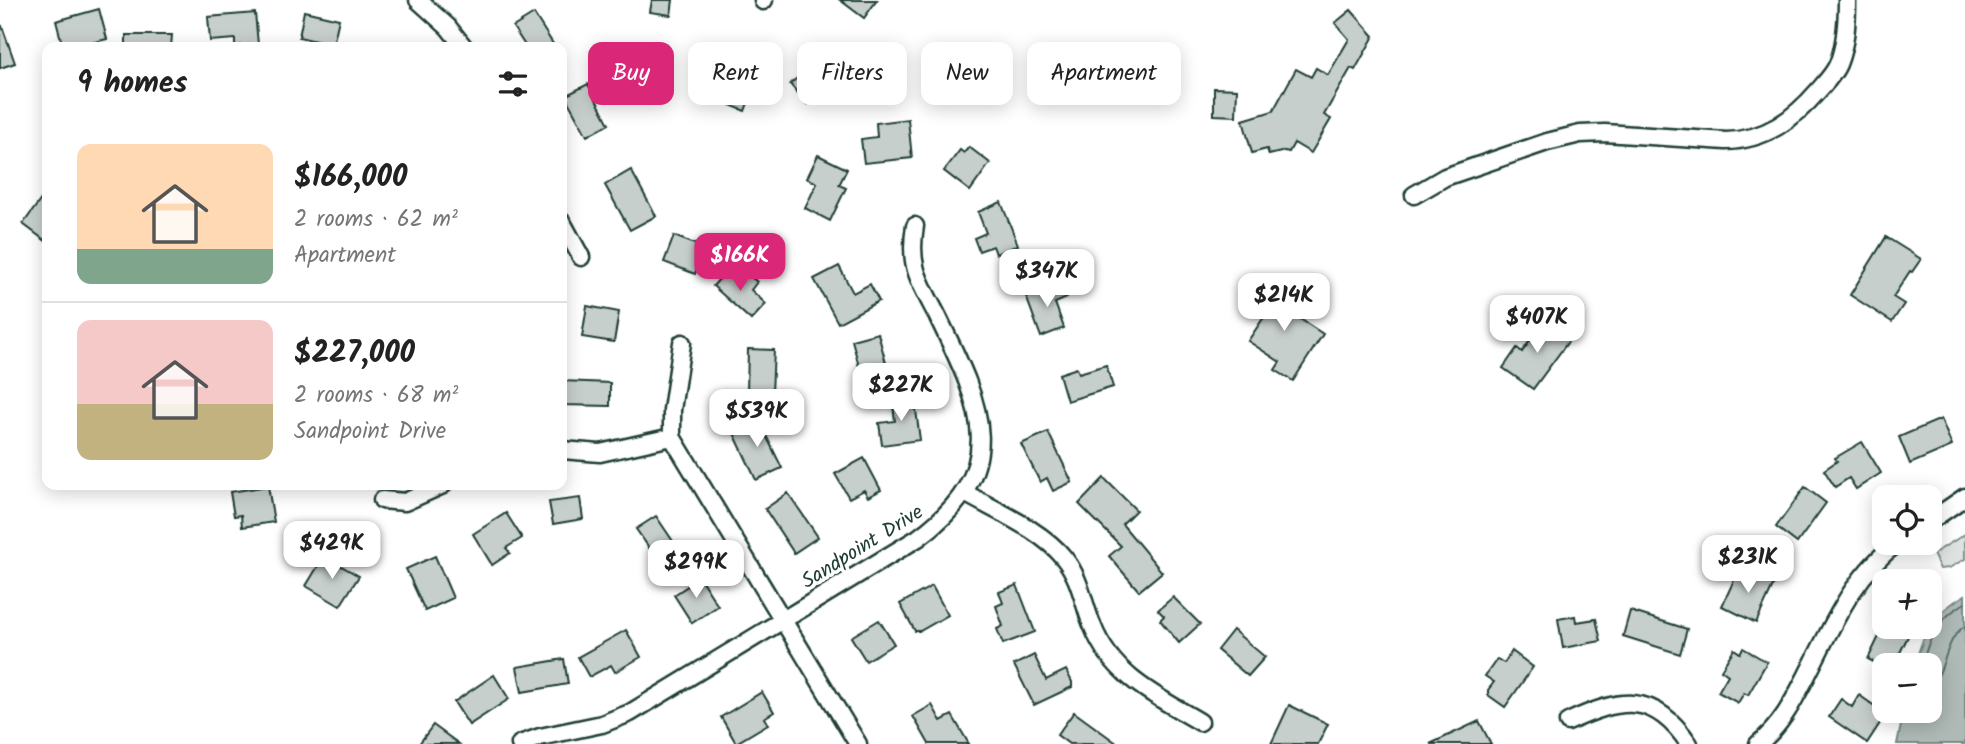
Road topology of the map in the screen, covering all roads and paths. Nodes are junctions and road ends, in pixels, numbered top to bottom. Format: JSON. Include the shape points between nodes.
{"nodes":[{"id":1,"x":418,"y":0,"type":"edge"},
{"id":2,"x":1847,"y":0,"type":"edge"},
{"id":3,"x":460,"y":42,"type":"edge"},
{"id":4,"x":1414,"y":195,"type":"dead end"},
{"id":5,"x":915,"y":226,"type":"dead end"},
{"id":6,"x":567,"y":231,"type":"edge"},
{"id":7,"x":581,"y":257,"type":"dead end"},
{"id":8,"x":682,"y":343,"type":"dead end"},
{"id":9,"x":672,"y":437,"type":"junction"},
{"id":10,"x":567,"y":450,"type":"edge"},
{"id":11,"x":432,"y":490,"type":"edge"},
{"id":12,"x":965,"y":493,"type":"junction"},
{"id":13,"x":1965,"y":497,"type":"edge"},
{"id":14,"x":382,"y":500,"type":"dead end"},
{"id":15,"x":1942,"y":513,"type":"edge"},
{"id":16,"x":1883,"y":555,"type":"edge"},
{"id":17,"x":783,"y":620,"type":"junction"},
{"id":18,"x":1200,"y":722,"type":"dead end"},
{"id":19,"x":1568,"y":722,"type":"dead end"},
{"id":20,"x":520,"y":744,"type":"edge"},
{"id":21,"x":858,"y":744,"type":"edge"},
{"id":22,"x":1689,"y":744,"type":"edge"},
{"id":23,"x":1758,"y":744,"type":"edge"}],
"edges":[{"from":1,"to":3,"type":"street"},
{"from":2,"to":4,"type":"street","via":[[1837,66],[1802,110],[1761,136],[1726,141],[1580,134],[1445,177]]},
{"from":5,"to":12,"type":"street","name":"Sandpoint Drive","via":[[911,250],[915,272],[965,374],[979,416],[978,454]]},
{"from":6,"to":7,"type":"street"},
{"from":8,"to":9,"type":"street"},
{"from":9,"to":10,"type":"street","via":[[600,453]]},
{"from":9,"to":17,"type":"street"},
{"from":11,"to":14,"type":"street","via":[[405,502]]},
{"from":12,"to":17,"type":"street","name":"Sandpoint Drive","via":[[918,538]]},
{"from":12,"to":18,"type":"street","via":[[1035,533],[1063,556],[1078,580],[1099,641],[1115,664],[1129,679]]},
{"from":13,"to":15,"type":"street"},
{"from":16,"to":23,"type":"street","via":[[1857,583],[1794,701]]},
{"from":17,"to":20,"type":"street","name":"Sandpoint Drive","via":[[624,716]]},
{"from":17,"to":21,"type":"street"},
{"from":19,"to":22,"type":"street","via":[[1614,704],[1648,707],[1663,713]]}]}
